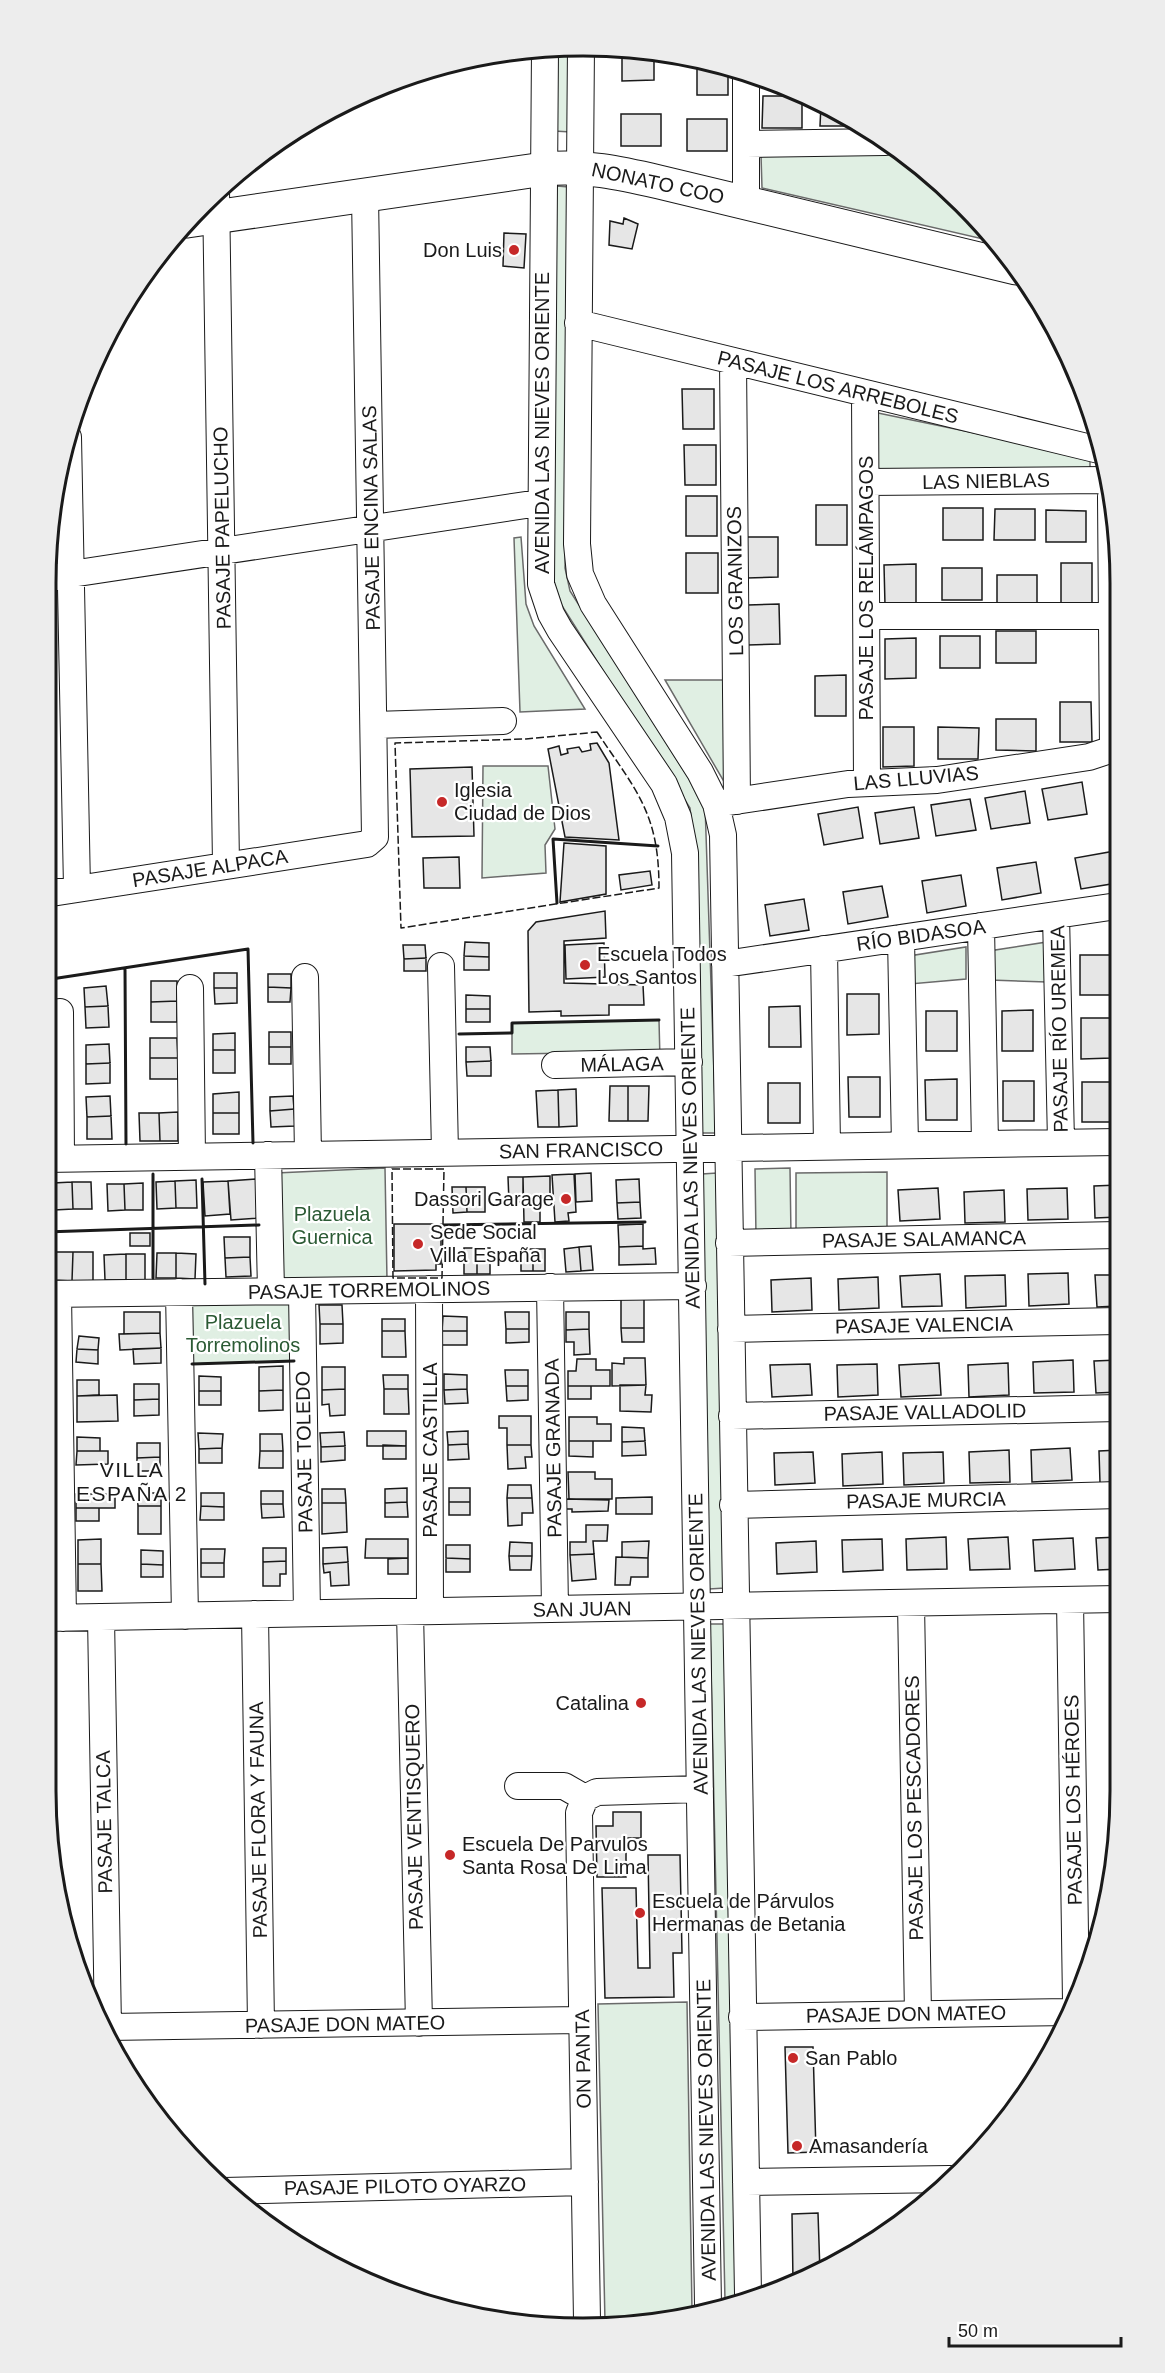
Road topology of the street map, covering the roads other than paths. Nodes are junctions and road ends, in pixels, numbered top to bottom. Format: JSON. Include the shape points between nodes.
{"nodes":[{"id":1,"x":581,"y":56,"type":"edge"},
{"id":2,"x":545,"y":57,"type":"edge"},
{"id":3,"x":746,"y":81,"type":"edge"},
{"id":4,"x":872,"y":142,"type":"edge"},
{"id":5,"x":746,"y":144,"type":"junction"},
{"id":6,"x":580,"y":167,"type":"junction"},
{"id":7,"x":544,"y":169,"type":"junction"},
{"id":8,"x":366,"y":195,"type":"junction"},
{"id":9,"x":746,"y":202,"type":"junction"},
{"id":10,"x":210,"y":210,"type":"edge"},
{"id":11,"x":207,"y":213,"type":"edge"},
{"id":12,"x":1003,"y":265,"type":"edge"},
{"id":13,"x":578,"y":323,"type":"junction"},
{"id":14,"x":733,"y":361,"type":"junction"},
{"id":15,"x":865,"y":393,"type":"junction"},
{"id":16,"x":1092,"y":448,"type":"edge"},
{"id":17,"x":69,"y":467,"type":"edge"},
{"id":18,"x":1099,"y":480,"type":"edge"},
{"id":19,"x":866,"y":482,"type":"junction"},
{"id":20,"x":539,"y":503,"type":"junction"},
{"id":21,"x":371,"y":528,"type":"junction"},
{"id":22,"x":222,"y":551,"type":"junction"},
{"id":23,"x":71,"y":574,"type":"junction"},
{"id":24,"x":56,"y":576,"type":"edge"},
{"id":25,"x":867,"y":616,"type":"junction"},
{"id":26,"x":1110,"y":616,"type":"edge"},
{"id":27,"x":503,"y":722,"type":"dead end"},
{"id":28,"x":374,"y":725,"type":"junction"},
{"id":29,"x":1110,"y":751,"type":"edge"},
{"id":30,"x":867,"y":783,"type":"junction"},
{"id":31,"x":726,"y":802,"type":"junction"},
{"id":32,"x":373,"y":840,"type":"joint"},
{"id":33,"x":226,"y":865,"type":"junction"},
{"id":34,"x":77,"y":888,"type":"junction"},
{"id":35,"x":56,"y":892,"type":"edge"},
{"id":36,"x":1110,"y":907,"type":"edge"},
{"id":37,"x":1056,"y":915,"type":"junction"},
{"id":38,"x":981,"y":926,"type":"junction"},
{"id":39,"x":900,"y":938,"type":"junction"},
{"id":40,"x":824,"y":949,"type":"junction"},
{"id":41,"x":725,"y":964,"type":"junction"},
{"id":42,"x":441,"y":966,"type":"dead end"},
{"id":43,"x":305,"y":976,"type":"dead end"},
{"id":44,"x":190,"y":988,"type":"dead end"},
{"id":45,"x":60,"y":1012,"type":"dead end"},
{"id":46,"x":689,"y":1062,"type":"junction"},
{"id":47,"x":555,"y":1065,"type":"dead end"},
{"id":48,"x":56,"y":1095,"type":"edge"},
{"id":49,"x":1110,"y":1142,"type":"edge"},
{"id":50,"x":1061,"y":1143,"type":"junction"},
{"id":51,"x":985,"y":1144,"type":"junction"},
{"id":52,"x":905,"y":1145,"type":"junction"},
{"id":53,"x":827,"y":1146,"type":"junction"},
{"id":54,"x":728,"y":1148,"type":"junction"},
{"id":55,"x":691,"y":1149,"type":"junction"},
{"id":56,"x":446,"y":1152,"type":"junction"},
{"id":57,"x":268,"y":1155,"type":"junction"},
{"id":58,"x":308,"y":1155,"type":"junction"},
{"id":59,"x":192,"y":1156,"type":"junction"},
{"id":60,"x":56,"y":1158,"type":"edge"},
{"id":61,"x":1110,"y":1235,"type":"edge"},
{"id":62,"x":729,"y":1243,"type":"junction"},
{"id":63,"x":693,"y":1286,"type":"junction"},
{"id":64,"x":550,"y":1287,"type":"junction"},
{"id":65,"x":429,"y":1289,"type":"junction"},
{"id":66,"x":272,"y":1291,"type":"junction"},
{"id":67,"x":302,"y":1291,"type":"junction"},
{"id":68,"x":179,"y":1292,"type":"junction"},
{"id":69,"x":56,"y":1294,"type":"edge"},
{"id":70,"x":1110,"y":1321,"type":"edge"},
{"id":71,"x":730,"y":1329,"type":"junction"},
{"id":72,"x":1110,"y":1408,"type":"edge"},
{"id":73,"x":732,"y":1416,"type":"junction"},
{"id":74,"x":1110,"y":1496,"type":"edge"},
{"id":75,"x":733,"y":1505,"type":"junction"},
{"id":76,"x":1110,"y":1599,"type":"edge"},
{"id":77,"x":1070,"y":1600,"type":"junction"},
{"id":78,"x":911,"y":1603,"type":"junction"},
{"id":79,"x":697,"y":1606,"type":"junction"},
{"id":80,"x":735,"y":1606,"type":"junction"},
{"id":81,"x":555,"y":1609,"type":"junction"},
{"id":82,"x":420,"y":1612,"type":"junction"},
{"id":83,"x":307,"y":1613,"type":"junction"},
{"id":84,"x":255,"y":1614,"type":"junction"},
{"id":85,"x":185,"y":1616,"type":"junction"},
{"id":86,"x":101,"y":1617,"type":"junction"},
{"id":87,"x":56,"y":1618,"type":"edge"},
{"id":88,"x":518,"y":1786,"type":"dead end"},
{"id":89,"x":700,"y":1789,"type":"junction"},
{"id":90,"x":585,"y":1798,"type":"junction"},
{"id":91,"x":1076,"y":1976,"type":"edge"},
{"id":92,"x":1060,"y":2012,"type":"edge"},
{"id":93,"x":918,"y":2014,"type":"junction"},
{"id":94,"x":742,"y":2017,"type":"junction"},
{"id":95,"x":108,"y":2019,"type":"edge"},
{"id":96,"x":582,"y":2020,"type":"junction"},
{"id":97,"x":419,"y":2023,"type":"junction"},
{"id":98,"x":261,"y":2025,"type":"junction"},
{"id":99,"x":112,"y":2027,"type":"edge"},
{"id":100,"x":938,"y":2179,"type":"edge"},
{"id":101,"x":585,"y":2182,"type":"junction"},
{"id":102,"x":746,"y":2182,"type":"junction"},
{"id":103,"x":239,"y":2191,"type":"edge"},
{"id":104,"x":748,"y":2291,"type":"edge"},
{"id":105,"x":708,"y":2302,"type":"edge"},
{"id":106,"x":587,"y":2318,"type":"edge"}],
"edges":[{"from":1,"to":6,"type":"street","name":"AVENIDA LAS NIEVES ORIENTE"},
{"from":2,"to":7,"type":"street","name":"AVENIDA LAS NIEVES ORIENTE"},
{"from":3,"to":5,"type":"street"},
{"from":4,"to":5,"type":"street"},
{"from":5,"to":9,"type":"street"},
{"from":6,"to":7,"type":"main road","name":"NONATO COO"},
{"from":6,"to":9,"type":"main road","name":"NONATO COO"},
{"from":6,"to":13,"type":"street","name":"AVENIDA LAS NIEVES ORIENTE"},
{"from":7,"to":8,"type":"main road","name":"NONATO COO"},
{"from":7,"to":20,"type":"street","name":"AVENIDA LAS NIEVES ORIENTE"},
{"from":8,"to":10,"type":"main road","name":"NONATO COO"},
{"from":8,"to":21,"type":"street","name":"PASAJE ENCINA SALAS"},
{"from":9,"to":12,"type":"main road","name":"NONATO COO"},
{"from":11,"to":22,"type":"street","name":"PASAJE PAPELUCHO"},
{"from":13,"to":14,"type":"street","name":"PASAJE LOS ARREBOLES"},
{"from":13,"to":31,"type":"street","name":"AVENIDA LAS NIEVES ORIENTE","via":[[580,574],[593,604],[700,772]]},
{"from":14,"to":15,"type":"street","name":"PASAJE LOS ARREBOLES"},
{"from":14,"to":31,"type":"street","name":"LOS GRANIZOS"},
{"from":15,"to":16,"type":"street","name":"PASAJE LOS ARREBOLES"},
{"from":15,"to":19,"type":"street","name":"PASAJE LOS RELÁMPAGOS"},
{"from":17,"to":23,"type":"street"},
{"from":18,"to":19,"type":"street","name":"LAS NIEBLAS"},
{"from":19,"to":25,"type":"street","name":"PASAJE LOS RELÁMPAGOS"},
{"from":20,"to":21,"type":"street"},
{"from":20,"to":46,"type":"street","name":"AVENIDA LAS NIEVES ORIENTE","via":[[539,570],[551,614],[664,784],[678,817],[685,862]]},
{"from":21,"to":22,"type":"street"},
{"from":21,"to":28,"type":"street","name":"PASAJE ENCINA SALAS"},
{"from":22,"to":23,"type":"street"},
{"from":22,"to":33,"type":"street","name":"PASAJE PAPELUCHO"},
{"from":23,"to":24,"type":"street"},
{"from":23,"to":34,"type":"street"},
{"from":25,"to":26,"type":"street"},
{"from":25,"to":30,"type":"street","name":"PASAJE LOS RELÁMPAGOS"},
{"from":27,"to":28,"type":"street"},
{"from":28,"to":32,"type":"street","name":"PASAJE ENCINA SALAS"},
{"from":29,"to":30,"type":"street","name":"LAS LLUVIAS","via":[[937,780]]},
{"from":30,"to":31,"type":"street","name":"LAS LLUVIAS"},
{"from":31,"to":41,"type":"street","name":"AVENIDA LAS NIEVES ORIENTE"},
{"from":32,"to":33,"type":"street","name":"PASAJE ALPACA"},
{"from":33,"to":34,"type":"street","name":"PASAJE ALPACA"},
{"from":34,"to":35,"type":"street","name":"PASAJE ALPACA"},
{"from":36,"to":37,"type":"street","name":"RÍO BIDASOA"},
{"from":37,"to":38,"type":"street","name":"RÍO BIDASOA"},
{"from":37,"to":50,"type":"street","name":"PASAJE RÍO UREMEA"},
{"from":38,"to":39,"type":"street","name":"RÍO BIDASOA"},
{"from":38,"to":51,"type":"street"},
{"from":39,"to":40,"type":"street","name":"RÍO BIDASOA"},
{"from":39,"to":52,"type":"street"},
{"from":40,"to":41,"type":"street","name":"RÍO BIDASOA"},
{"from":40,"to":53,"type":"street"},
{"from":41,"to":54,"type":"street","name":"AVENIDA LAS NIEVES ORIENTE"},
{"from":42,"to":56,"type":"street"},
{"from":43,"to":58,"type":"street"},
{"from":44,"to":59,"type":"street"},
{"from":45,"to":48,"type":"street"},
{"from":46,"to":47,"type":"street","name":"MÁLAGA"},
{"from":46,"to":55,"type":"street","name":"AVENIDA LAS NIEVES ORIENTE"},
{"from":49,"to":50,"type":"street","name":"SAN FRANCISCO"},
{"from":50,"to":51,"type":"street","name":"SAN FRANCISCO"},
{"from":51,"to":52,"type":"street","name":"SAN FRANCISCO"},
{"from":52,"to":53,"type":"street","name":"SAN FRANCISCO"},
{"from":53,"to":54,"type":"street","name":"SAN FRANCISCO"},
{"from":54,"to":55,"type":"street","name":"SAN FRANCISCO"},
{"from":54,"to":62,"type":"street","name":"AVENIDA LAS NIEVES ORIENTE"},
{"from":55,"to":56,"type":"street","name":"SAN FRANCISCO"},
{"from":55,"to":63,"type":"street","name":"AVENIDA LAS NIEVES ORIENTE"},
{"from":56,"to":58,"type":"street","name":"SAN FRANCISCO"},
{"from":57,"to":58,"type":"street","name":"SAN FRANCISCO"},
{"from":57,"to":59,"type":"street","name":"SAN FRANCISCO"},
{"from":57,"to":66,"type":"street"},
{"from":59,"to":60,"type":"street","name":"SAN FRANCISCO"},
{"from":61,"to":62,"type":"street","name":"PASAJE SALAMANCA"},
{"from":62,"to":71,"type":"street","name":"AVENIDA LAS NIEVES ORIENTE"},
{"from":63,"to":64,"type":"street","name":"PASAJE TORREMOLINOS"},
{"from":63,"to":79,"type":"street","name":"AVENIDA LAS NIEVES ORIENTE"},
{"from":64,"to":65,"type":"street","name":"PASAJE TORREMOLINOS"},
{"from":64,"to":81,"type":"street","name":"PASAJE GRANADA"},
{"from":65,"to":67,"type":"street","name":"PASAJE TORREMOLINOS"},
{"from":65,"to":82,"type":"street","name":"PASAJE CASTILLA"},
{"from":66,"to":67,"type":"street","name":"PASAJE TORREMOLINOS"},
{"from":66,"to":68,"type":"street","name":"PASAJE TORREMOLINOS"},
{"from":67,"to":83,"type":"street","name":"PASAJE TOLEDO"},
{"from":68,"to":69,"type":"street","name":"PASAJE TORREMOLINOS"},
{"from":68,"to":85,"type":"street"},
{"from":70,"to":71,"type":"street","name":"PASAJE VALENCIA"},
{"from":71,"to":73,"type":"street","name":"AVENIDA LAS NIEVES ORIENTE"},
{"from":72,"to":73,"type":"street","name":"PASAJE VALLADOLID"},
{"from":73,"to":75,"type":"street","name":"AVENIDA LAS NIEVES ORIENTE"},
{"from":74,"to":75,"type":"street","name":"PASAJE MURCIA"},
{"from":75,"to":80,"type":"street","name":"AVENIDA LAS NIEVES ORIENTE"},
{"from":76,"to":77,"type":"street","name":"SAN JUAN"},
{"from":77,"to":78,"type":"street","name":"SAN JUAN"},
{"from":77,"to":91,"type":"street","name":"PASAJE LOS HÉROES"},
{"from":78,"to":80,"type":"street","name":"SAN JUAN"},
{"from":78,"to":93,"type":"street","name":"PASAJE LOS PESCADORES"},
{"from":79,"to":80,"type":"street","name":"SAN JUAN"},
{"from":79,"to":81,"type":"street","name":"SAN JUAN"},
{"from":79,"to":89,"type":"street","name":"AVENIDA LAS NIEVES ORIENTE"},
{"from":80,"to":94,"type":"street","name":"AVENIDA LAS NIEVES ORIENTE"},
{"from":81,"to":82,"type":"street","name":"SAN JUAN"},
{"from":82,"to":83,"type":"street","name":"SAN JUAN"},
{"from":82,"to":97,"type":"street","name":"PASAJE VENTISQUERO"},
{"from":83,"to":84,"type":"street","name":"SAN JUAN"},
{"from":84,"to":85,"type":"street","name":"SAN JUAN"},
{"from":84,"to":98,"type":"street","name":"PASAJE FLORA Y FAUNA"},
{"from":85,"to":86,"type":"street","name":"SAN JUAN"},
{"from":86,"to":87,"type":"street","name":"SAN JUAN"},
{"from":86,"to":95,"type":"street","name":"PASAJE TALCA"},
{"from":88,"to":90,"type":"street","via":[[564,1786]]},
{"from":89,"to":90,"type":"street","via":[[597,1792]]},
{"from":89,"to":105,"type":"street","name":"AVENIDA LAS NIEVES ORIENTE"},
{"from":90,"to":96,"type":"street","name":"ON PANTA","via":[[579,1813]]},
{"from":92,"to":93,"type":"street","name":"PASAJE DON MATEO"},
{"from":93,"to":94,"type":"street","name":"PASAJE DON MATEO"},
{"from":94,"to":102,"type":"street","name":"AVENIDA LAS NIEVES ORIENTE"},
{"from":96,"to":97,"type":"street","name":"PASAJE DON MATEO"},
{"from":96,"to":101,"type":"street","name":"ON PANTA"},
{"from":97,"to":98,"type":"street","name":"PASAJE DON MATEO"},
{"from":98,"to":99,"type":"street","name":"PASAJE DON MATEO"},
{"from":100,"to":102,"type":"street"},
{"from":101,"to":103,"type":"street","name":"PASAJE PILOTO OYARZO"},
{"from":101,"to":106,"type":"street","name":"ON PANTA"},
{"from":102,"to":104,"type":"street","name":"AVENIDA LAS NIEVES ORIENTE"}]}
